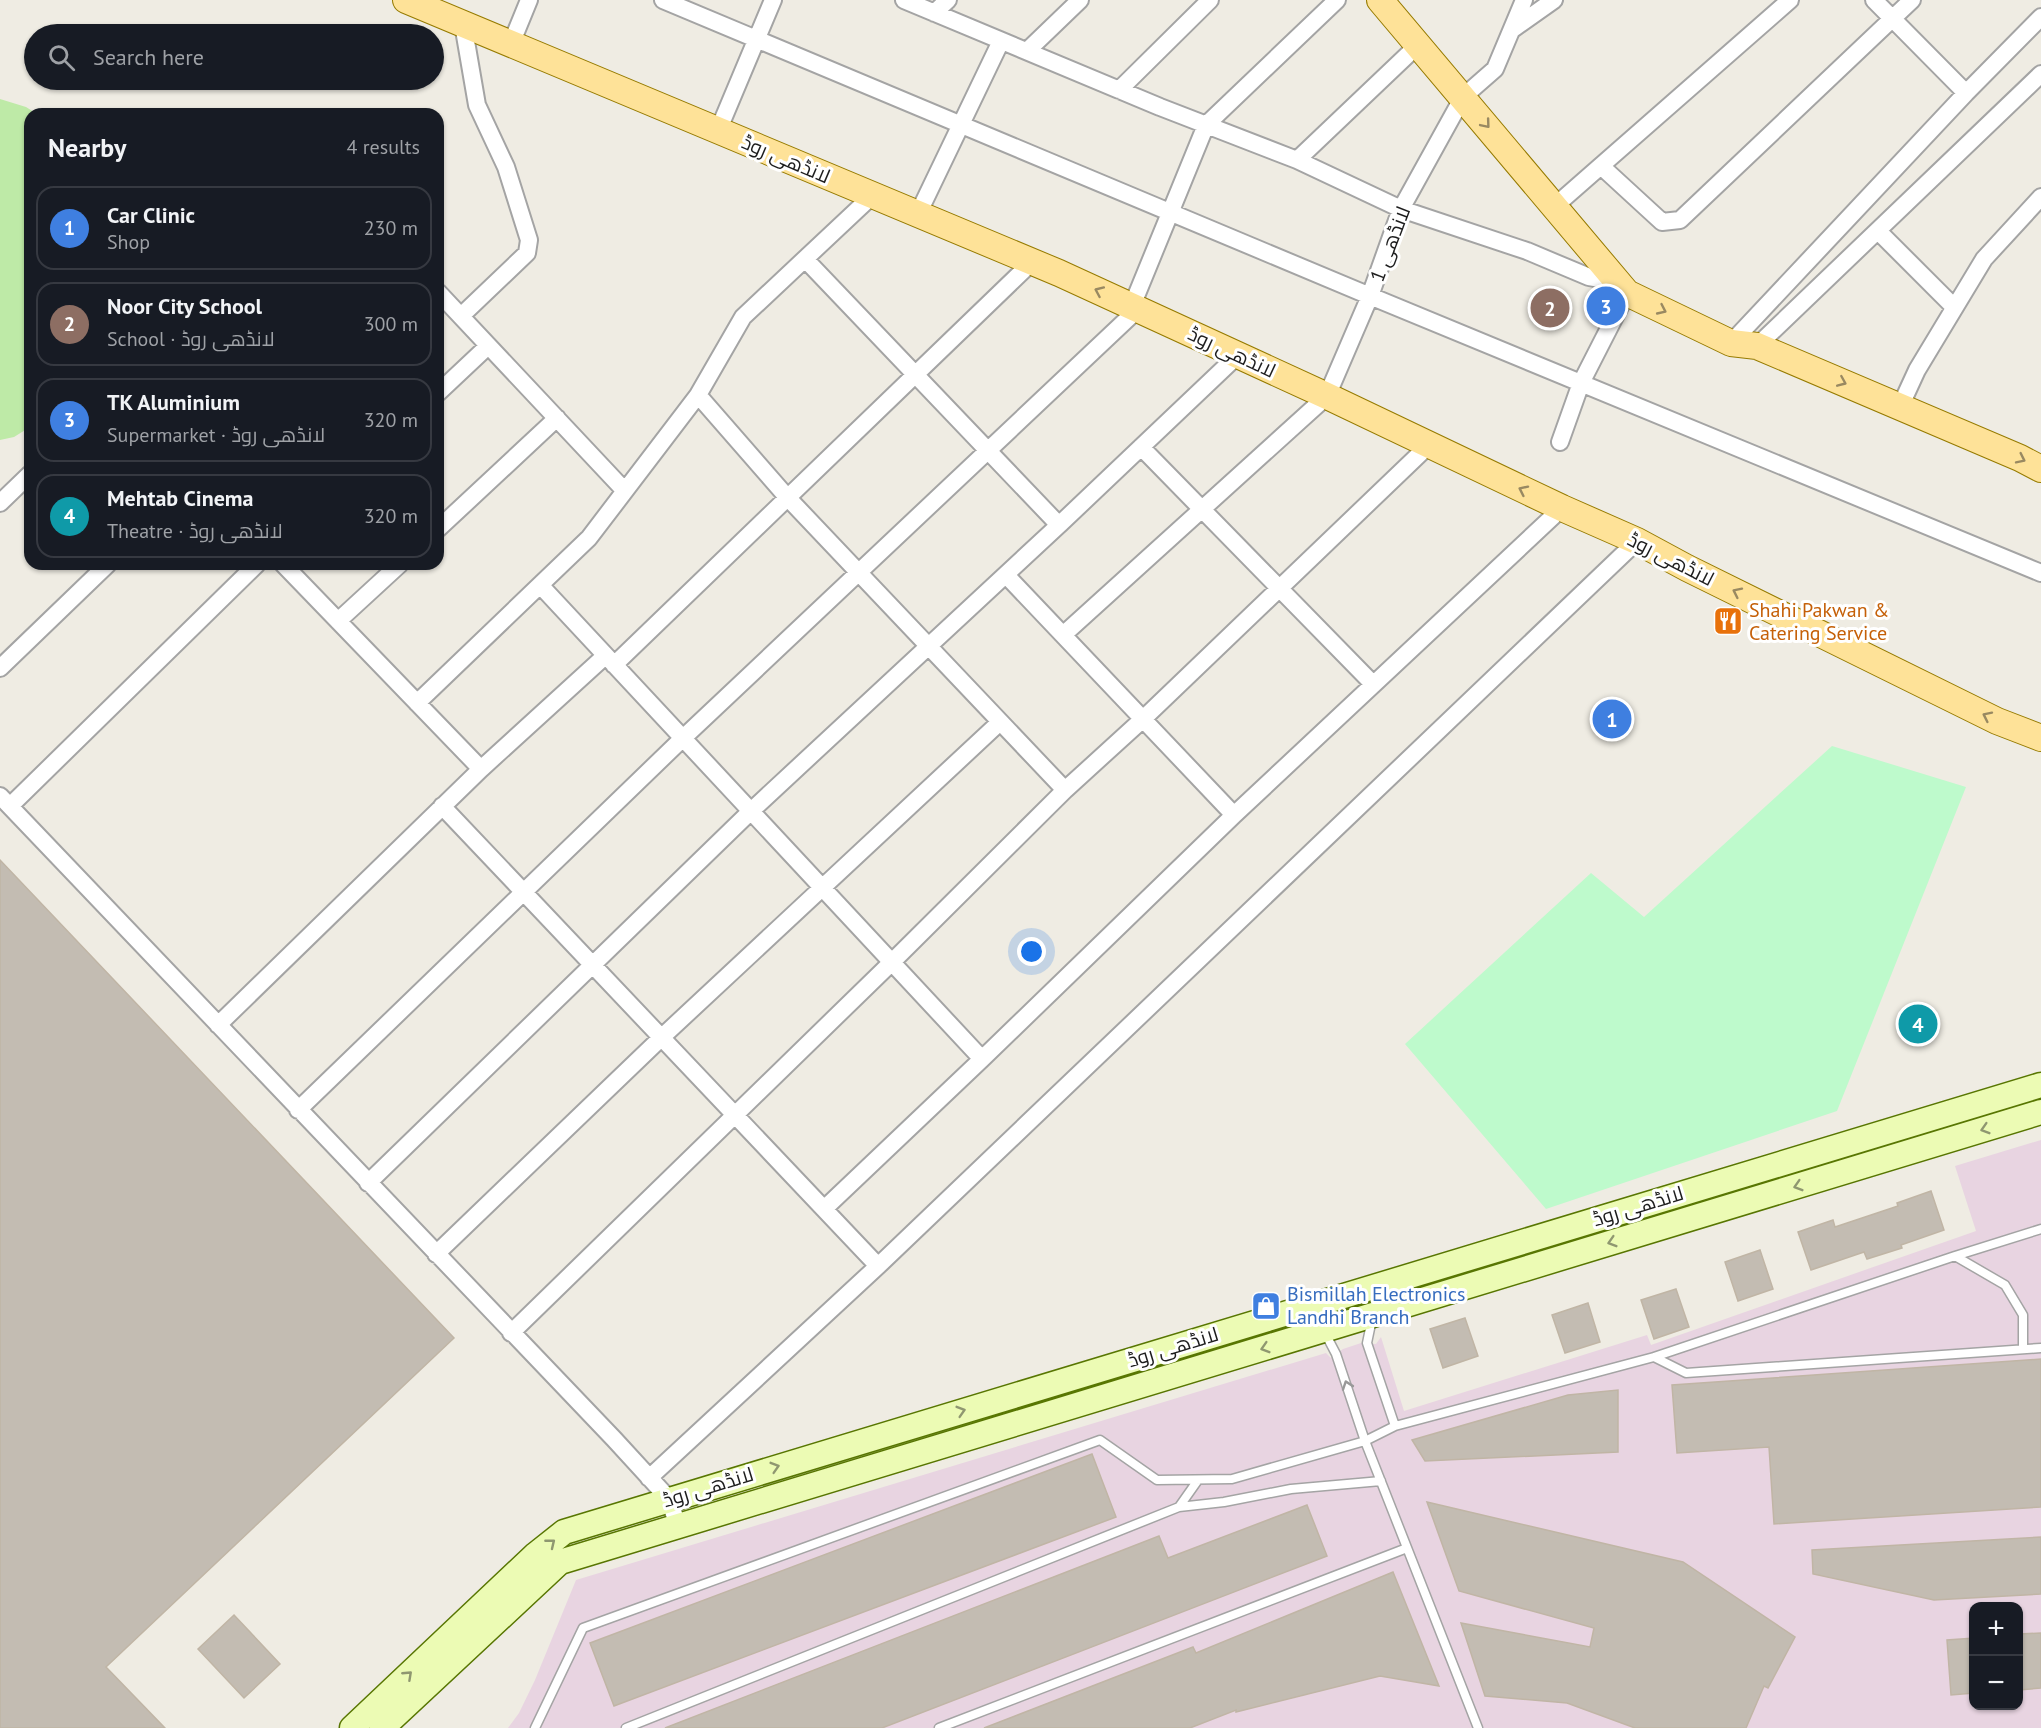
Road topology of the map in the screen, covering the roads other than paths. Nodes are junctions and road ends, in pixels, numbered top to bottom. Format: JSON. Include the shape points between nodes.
{"nodes":[{"id":1,"x":406,"y":0,"type":"edge"},
{"id":2,"x":529,"y":0,"type":"edge"},
{"id":3,"x":663,"y":0,"type":"edge"},
{"id":4,"x":773,"y":0,"type":"edge"},
{"id":5,"x":904,"y":0,"type":"edge"},
{"id":6,"x":948,"y":0,"type":"edge"},
{"id":7,"x":1080,"y":0,"type":"edge"},
{"id":8,"x":1209,"y":0,"type":"edge"},
{"id":9,"x":1337,"y":0,"type":"edge"},
{"id":10,"x":1380,"y":0,"type":"edge"},
{"id":11,"x":1524,"y":0,"type":"edge"},
{"id":12,"x":1554,"y":0,"type":"edge"},
{"id":13,"x":1790,"y":0,"type":"edge"},
{"id":14,"x":1874,"y":0,"type":"edge"},
{"id":15,"x":1912,"y":0,"type":"edge"},
{"id":16,"x":934,"y":13,"type":"junction"},
{"id":17,"x":2041,"y":17,"type":"edge"},
{"id":18,"x":1892,"y":19,"type":"junction"},
{"id":19,"x":463,"y":24,"type":"junction"},
{"id":20,"x":1513,"y":29,"type":"junction"},
{"id":21,"x":756,"y":39,"type":"junction"},
{"id":22,"x":1001,"y":40,"type":"junction"},
{"id":23,"x":511,"y":44,"type":"junction"},
{"id":24,"x":1419,"y":44,"type":"junction"},
{"id":25,"x":1027,"y":51,"type":"junction"},
{"id":26,"x":2041,"y":74,"type":"edge"},
{"id":27,"x":1119,"y":90,"type":"junction"},
{"id":28,"x":1966,"y":93,"type":"junction"},
{"id":29,"x":1463,"y":97,"type":"junction"},
{"id":30,"x":961,"y":124,"type":"junction"},
{"id":31,"x":1206,"y":125,"type":"junction"},
{"id":32,"x":718,"y":131,"type":"junction"},
{"id":33,"x":1297,"y":160,"type":"junction"},
{"id":34,"x":1601,"y":166,"type":"junction"},
{"id":35,"x":873,"y":195,"type":"junction"},
{"id":36,"x":2041,"y":197,"type":"edge"},
{"id":37,"x":1555,"y":206,"type":"junction"},
{"id":38,"x":1401,"y":209,"type":"junction"},
{"id":39,"x":1170,"y":212,"type":"junction"},
{"id":40,"x":918,"y":214,"type":"junction"},
{"id":41,"x":1878,"y":231,"type":"junction"},
{"id":42,"x":805,"y":259,"type":"junction"},
{"id":43,"x":1032,"y":262,"type":"junction"},
{"id":44,"x":1622,"y":288,"type":"junction"},
{"id":45,"x":1370,"y":296,"type":"junction"},
{"id":46,"x":444,"y":298,"type":"edge"},
{"id":47,"x":1954,"y":307,"type":"junction"},
{"id":48,"x":1135,"y":308,"type":"junction"},
{"id":49,"x":461,"y":316,"type":"junction"},
{"id":50,"x":1731,"y":343,"type":"junction"},
{"id":51,"x":488,"y":345,"type":"junction"},
{"id":52,"x":1757,"y":346,"type":"junction"},
{"id":53,"x":1238,"y":355,"type":"junction"},
{"id":54,"x":915,"y":374,"type":"junction"},
{"id":55,"x":1581,"y":383,"type":"junction"},
{"id":56,"x":444,"y":387,"type":"edge"},
{"id":57,"x":698,"y":395,"type":"junction"},
{"id":58,"x":1327,"y":396,"type":"junction"},
{"id":59,"x":1900,"y":407,"type":"junction"},
{"id":60,"x":557,"y":418,"type":"junction"},
{"id":61,"x":1560,"y":442,"type":"dead end"},
{"id":62,"x":1429,"y":445,"type":"junction"},
{"id":63,"x":1141,"y":447,"type":"junction"},
{"id":64,"x":988,"y":451,"type":"junction"},
{"id":65,"x":2041,"y":469,"type":"edge"},
{"id":66,"x":24,"y":480,"type":"edge"},
{"id":67,"x":625,"y":491,"type":"junction"},
{"id":68,"x":787,"y":497,"type":"junction"},
{"id":69,"x":0,"y":503,"type":"edge"},
{"id":70,"x":1562,"y":508,"type":"junction"},
{"id":71,"x":1202,"y":509,"type":"junction"},
{"id":72,"x":444,"y":523,"type":"edge"},
{"id":73,"x":1059,"y":525,"type":"junction"},
{"id":74,"x":1636,"y":541,"type":"junction"},
{"id":75,"x":102,"y":570,"type":"edge"},
{"id":76,"x":251,"y":570,"type":"edge"},
{"id":77,"x":289,"y":570,"type":"edge"},
{"id":78,"x":393,"y":570,"type":"edge"},
{"id":79,"x":859,"y":573,"type":"junction"},
{"id":80,"x":2041,"y":573,"type":"edge"},
{"id":81,"x":1006,"y":575,"type":"junction"},
{"id":82,"x":541,"y":586,"type":"junction"},
{"id":83,"x":1279,"y":588,"type":"junction"},
{"id":84,"x":338,"y":621,"type":"junction"},
{"id":85,"x":1064,"y":635,"type":"junction"},
{"id":86,"x":929,"y":647,"type":"junction"},
{"id":87,"x":609,"y":661,"type":"junction"},
{"id":88,"x":0,"y":668,"type":"edge"},
{"id":89,"x":1373,"y":684,"type":"junction"},
{"id":90,"x":417,"y":703,"type":"junction"},
{"id":91,"x":1143,"y":719,"type":"junction"},
{"id":92,"x":1000,"y":722,"type":"junction"},
{"id":93,"x":2041,"y":738,"type":"edge"},
{"id":94,"x":682,"y":739,"type":"junction"},
{"id":95,"x":481,"y":769,"type":"junction"},
{"id":96,"x":1065,"y":790,"type":"junction"},
{"id":97,"x":5,"y":801,"type":"edge"},
{"id":98,"x":442,"y":807,"type":"junction"},
{"id":99,"x":751,"y":812,"type":"junction"},
{"id":100,"x":1234,"y":815,"type":"junction"},
{"id":101,"x":822,"y":886,"type":"junction"},
{"id":102,"x":522,"y":891,"type":"junction"},
{"id":103,"x":892,"y":962,"type":"junction"},
{"id":104,"x":593,"y":964,"type":"junction"},
{"id":105,"x":218,"y":1025,"type":"junction"},
{"id":106,"x":662,"y":1036,"type":"junction"},
{"id":107,"x":982,"y":1059,"type":"junction"},
{"id":108,"x":2041,"y":1085,"type":"edge"},
{"id":109,"x":298,"y":1110,"type":"junction"},
{"id":110,"x":2041,"y":1112,"type":"edge"},
{"id":111,"x":735,"y":1114,"type":"junction"},
{"id":112,"x":1881,"y":1133,"type":"junction"},
{"id":113,"x":1845,"y":1144,"type":"junction"},
{"id":114,"x":1890,"y":1158,"type":"junction"},
{"id":115,"x":1853,"y":1169,"type":"junction"},
{"id":116,"x":368,"y":1183,"type":"junction"},
{"id":117,"x":824,"y":1209,"type":"junction"},
{"id":118,"x":2041,"y":1229,"type":"edge"},
{"id":119,"x":436,"y":1254,"type":"junction"},
{"id":120,"x":1955,"y":1256,"type":"junction"},
{"id":121,"x":878,"y":1266,"type":"junction"},
{"id":122,"x":1367,"y":1288,"type":"junction"},
{"id":123,"x":1296,"y":1310,"type":"junction"},
{"id":124,"x":1372,"y":1315,"type":"junction"},
{"id":125,"x":1316,"y":1332,"type":"junction"},
{"id":126,"x":511,"y":1333,"type":"junction"},
{"id":127,"x":2041,"y":1348,"type":"edge"},
{"id":128,"x":2024,"y":1349,"type":"junction"},
{"id":129,"x":1654,"y":1357,"type":"junction"},
{"id":130,"x":988,"y":1403,"type":"junction"},
{"id":131,"x":1395,"y":1426,"type":"junction"},
{"id":132,"x":995,"y":1430,"type":"junction"},
{"id":133,"x":1365,"y":1440,"type":"junction"},
{"id":134,"x":649,"y":1478,"type":"junction"},
{"id":135,"x":1198,"y":1479,"type":"junction"},
{"id":136,"x":1381,"y":1481,"type":"junction"},
{"id":137,"x":669,"y":1499,"type":"junction"},
{"id":138,"x":1179,"y":1508,"type":"junction"},
{"id":139,"x":678,"y":1526,"type":"junction"},
{"id":140,"x":1407,"y":1548,"type":"junction"},
{"id":141,"x":378,"y":1720,"type":"edge"},
{"id":142,"x":535,"y":1728,"type":"edge"},
{"id":143,"x":626,"y":1728,"type":"edge"},
{"id":144,"x":939,"y":1728,"type":"edge"},
{"id":145,"x":1478,"y":1728,"type":"edge"}],
"edges":[{"from":1,"to":19,"type":"main road","name":"لانڈھی روڈ"},
{"from":2,"to":23,"type":"street"},
{"from":3,"to":21,"type":"street"},
{"from":4,"to":21,"type":"street"},
{"from":5,"to":16,"type":"street"},
{"from":6,"to":16,"type":"street"},
{"from":7,"to":25,"type":"street"},
{"from":8,"to":27,"type":"street"},
{"from":9,"to":31,"type":"street"},
{"from":10,"to":24,"type":"main road"},
{"from":11,"to":20,"type":"street","name":"لانڈھی 1"},
{"from":12,"to":20,"type":"street"},
{"from":13,"to":34,"type":"street"},
{"from":14,"to":18,"type":"street"},
{"from":15,"to":18,"type":"street"},
{"from":16,"to":22,"type":"street"},
{"from":17,"to":28,"type":"street"},
{"from":18,"to":28,"type":"street"},
{"from":18,"to":34,"type":"street","via":[[1680,220],[1662,222]]},
{"from":19,"to":23,"type":"main road","name":"لانڈھی روڈ"},
{"from":19,"to":49,"type":"street","via":[[477,105],[506,167],[529,240],[527,253]]},
{"from":20,"to":29,"type":"street","name":"لانڈھی 1","via":[[1495,69]]},
{"from":21,"to":30,"type":"street"},
{"from":21,"to":32,"type":"street"},
{"from":22,"to":25,"type":"street"},
{"from":22,"to":30,"type":"street"},
{"from":23,"to":32,"type":"main road","name":"لانڈھی روڈ"},
{"from":24,"to":29,"type":"main road"},
{"from":24,"to":33,"type":"street"},
{"from":25,"to":27,"type":"street"},
{"from":26,"to":41,"type":"street"},
{"from":27,"to":31,"type":"street"},
{"from":28,"to":50,"type":"street"},
{"from":29,"to":37,"type":"main road","one_way":true},
{"from":29,"to":38,"type":"street","name":"لانڈھی 1"},
{"from":30,"to":39,"type":"street"},
{"from":30,"to":40,"type":"street"},
{"from":31,"to":33,"type":"street"},
{"from":31,"to":39,"type":"street"},
{"from":32,"to":35,"type":"main road","name":"لانڈھی روڈ"},
{"from":33,"to":38,"type":"street"},
{"from":34,"to":37,"type":"street"},
{"from":35,"to":40,"type":"main road","name":"لانڈھی روڈ"},
{"from":35,"to":42,"type":"street"},
{"from":36,"to":47,"type":"street","via":[[1984,259]]},
{"from":37,"to":44,"type":"main road"},
{"from":38,"to":44,"type":"street"},
{"from":38,"to":45,"type":"street","name":"لانڈھی 1"},
{"from":39,"to":45,"type":"street"},
{"from":39,"to":48,"type":"street"},
{"from":40,"to":43,"type":"main road","name":"لانڈھی روڈ"},
{"from":41,"to":47,"type":"street"},
{"from":41,"to":52,"type":"street"},
{"from":42,"to":54,"type":"street"},
{"from":42,"to":57,"type":"street","via":[[743,317]]},
{"from":48,"to":43,"type":"main road","name":"لانڈھی روڈ","one_way":true},
{"from":43,"to":54,"type":"street"},
{"from":44,"to":50,"type":"main road","one_way":true},
{"from":44,"to":55,"type":"street"},
{"from":45,"to":55,"type":"street"},
{"from":45,"to":58,"type":"street","name":"لانڈھی 1"},
{"from":46,"to":49,"type":"street"},
{"from":47,"to":59,"type":"street"},
{"from":48,"to":53,"type":"main road","name":"لانڈھی روڈ"},
{"from":48,"to":64,"type":"street"},
{"from":49,"to":51,"type":"street"},
{"from":50,"to":52,"type":"main road"},
{"from":51,"to":56,"type":"street"},
{"from":51,"to":60,"type":"street"},
{"from":52,"to":59,"type":"main road","one_way":true},
{"from":53,"to":58,"type":"main road","name":"لانڈھی روڈ"},
{"from":53,"to":63,"type":"street"},
{"from":54,"to":64,"type":"street"},
{"from":54,"to":68,"type":"street"},
{"from":55,"to":61,"type":"street"},
{"from":55,"to":80,"type":"street"},
{"from":57,"to":67,"type":"street"},
{"from":57,"to":68,"type":"street"},
{"from":58,"to":62,"type":"main road","name":"لانڈھی روڈ"},
{"from":58,"to":71,"type":"street"},
{"from":59,"to":65,"type":"main road","one_way":true},
{"from":60,"to":67,"type":"street"},
{"from":60,"to":72,"type":"street"},
{"from":70,"to":62,"type":"main road","name":"لانڈھی روڈ","one_way":true},
{"from":62,"to":83,"type":"street"},
{"from":63,"to":71,"type":"street"},
{"from":63,"to":73,"type":"street"},
{"from":64,"to":73,"type":"street"},
{"from":64,"to":79,"type":"street"},
{"from":66,"to":69,"type":"street"},
{"from":67,"to":82,"type":"street","via":[[588,538]]},
{"from":68,"to":79,"type":"street"},
{"from":68,"to":87,"type":"street"},
{"from":70,"to":74,"type":"main road","name":"لانڈھی روڈ"},
{"from":70,"to":89,"type":"street"},
{"from":71,"to":83,"type":"street"},
{"from":71,"to":85,"type":"street"},
{"from":73,"to":81,"type":"street"},
{"from":93,"to":74,"type":"main road","name":"لانڈھی روڈ","one_way":true,"via":[[1986,716]]},
{"from":74,"to":121,"type":"street"},
{"from":75,"to":88,"type":"street"},
{"from":76,"to":97,"type":"street"},
{"from":77,"to":84,"type":"street"},
{"from":78,"to":84,"type":"street"},
{"from":79,"to":86,"type":"street"},
{"from":79,"to":94,"type":"street"},
{"from":81,"to":85,"type":"street"},
{"from":81,"to":86,"type":"street"},
{"from":82,"to":87,"type":"street"},
{"from":82,"to":90,"type":"street"},
{"from":83,"to":89,"type":"street"},
{"from":83,"to":91,"type":"street"},
{"from":84,"to":90,"type":"street"},
{"from":85,"to":91,"type":"street"},
{"from":86,"to":92,"type":"street"},
{"from":86,"to":99,"type":"street"},
{"from":87,"to":94,"type":"street"},
{"from":87,"to":95,"type":"street"},
{"from":89,"to":100,"type":"street"},
{"from":90,"to":95,"type":"street"},
{"from":91,"to":96,"type":"street"},
{"from":91,"to":100,"type":"street"},
{"from":92,"to":96,"type":"street"},
{"from":92,"to":101,"type":"street"},
{"from":94,"to":99,"type":"street"},
{"from":94,"to":102,"type":"street"},
{"from":95,"to":98,"type":"street"},
{"from":96,"to":103,"type":"street"},
{"from":97,"to":105,"type":"street"},
{"from":98,"to":102,"type":"street"},
{"from":98,"to":105,"type":"street"},
{"from":99,"to":101,"type":"street"},
{"from":99,"to":104,"type":"street"},
{"from":100,"to":107,"type":"street"},
{"from":101,"to":103,"type":"street"},
{"from":101,"to":106,"type":"street"},
{"from":102,"to":104,"type":"street"},
{"from":102,"to":109,"type":"street"},
{"from":103,"to":107,"type":"street"},
{"from":103,"to":111,"type":"street"},
{"from":104,"to":106,"type":"street"},
{"from":104,"to":116,"type":"street"},
{"from":105,"to":109,"type":"street"},
{"from":106,"to":111,"type":"street"},
{"from":106,"to":119,"type":"street"},
{"from":107,"to":117,"type":"street"},
{"from":108,"to":112,"type":"main road","name":"لانڈھی روڈ"},
{"from":109,"to":116,"type":"street"},
{"from":110,"to":114,"type":"main road","name":"لانڈھی روڈ","one_way":true},
{"from":111,"to":117,"type":"street"},
{"from":111,"to":126,"type":"street"},
{"from":112,"to":113,"type":"main road","name":"لانڈھی روڈ"},
{"from":112,"to":114,"type":"main road","via":[[1878,1143]]},
{"from":113,"to":115,"type":"main road","via":[[1859,1152],[1860,1160]]},
{"from":113,"to":122,"type":"main road","name":"لانڈھی روڈ"},
{"from":114,"to":115,"type":"main road","name":"لانڈھی روڈ"},
{"from":115,"to":124,"type":"main road","name":"لانڈھی روڈ","one_way":true},
{"from":116,"to":119,"type":"street"},
{"from":117,"to":121,"type":"street"},
{"from":118,"to":120,"type":"lane"},
{"from":119,"to":126,"type":"street"},
{"from":120,"to":128,"type":"lane","via":[[2005,1285],[2023,1315]]},
{"from":120,"to":129,"type":"lane"},
{"from":121,"to":134,"type":"street"},
{"from":122,"to":123,"type":"main road","name":"لانڈھی روڈ"},
{"from":122,"to":124,"type":"main road","via":[[1360,1293],[1358,1302],[1360,1310]]},
{"from":123,"to":125,"type":"main road","via":[[1312,1317]]},
{"from":123,"to":130,"type":"main road","name":"لانڈھی روڈ"},
{"from":124,"to":125,"type":"main road","name":"لانڈھی روڈ"},
{"from":124,"to":131,"type":"lane","via":[[1367,1344]]},
{"from":125,"to":132,"type":"main road","name":"لانڈھی روڈ","one_way":true},
{"from":133,"to":125,"type":"lane","one_way":true,"via":[[1336,1354]]},
{"from":126,"to":134,"type":"street"},
{"from":127,"to":128,"type":"lane"},
{"from":128,"to":129,"type":"lane","via":[[1686,1373]]},
{"from":129,"to":131,"type":"lane"},
{"from":130,"to":132,"type":"main road"},
{"from":137,"to":130,"type":"main road","name":"لانڈھی روڈ","one_way":true},
{"from":131,"to":133,"type":"lane"},
{"from":132,"to":139,"type":"main road","name":"لانڈھی روڈ"},
{"from":133,"to":135,"type":"lane","via":[[1232,1479]]},
{"from":133,"to":136,"type":"lane"},
{"from":134,"to":137,"type":"street"},
{"from":135,"to":138,"type":"lane"},
{"from":135,"to":142,"type":"lane","via":[[1157,1480],[1100,1440],[583,1628]]},
{"from":136,"to":138,"type":"lane","via":[[1291,1489]]},
{"from":136,"to":140,"type":"lane"},
{"from":137,"to":139,"type":"street"},
{"from":141,"to":137,"type":"main road","name":"لانڈھی روڈ","one_way":true,"via":[[535,1555],[564,1532]]},
{"from":138,"to":143,"type":"lane"},
{"from":139,"to":141,"type":"main road","name":"لانڈھی روڈ","via":[[560,1562]]},
{"from":140,"to":144,"type":"lane"},
{"from":140,"to":145,"type":"lane"}]}
